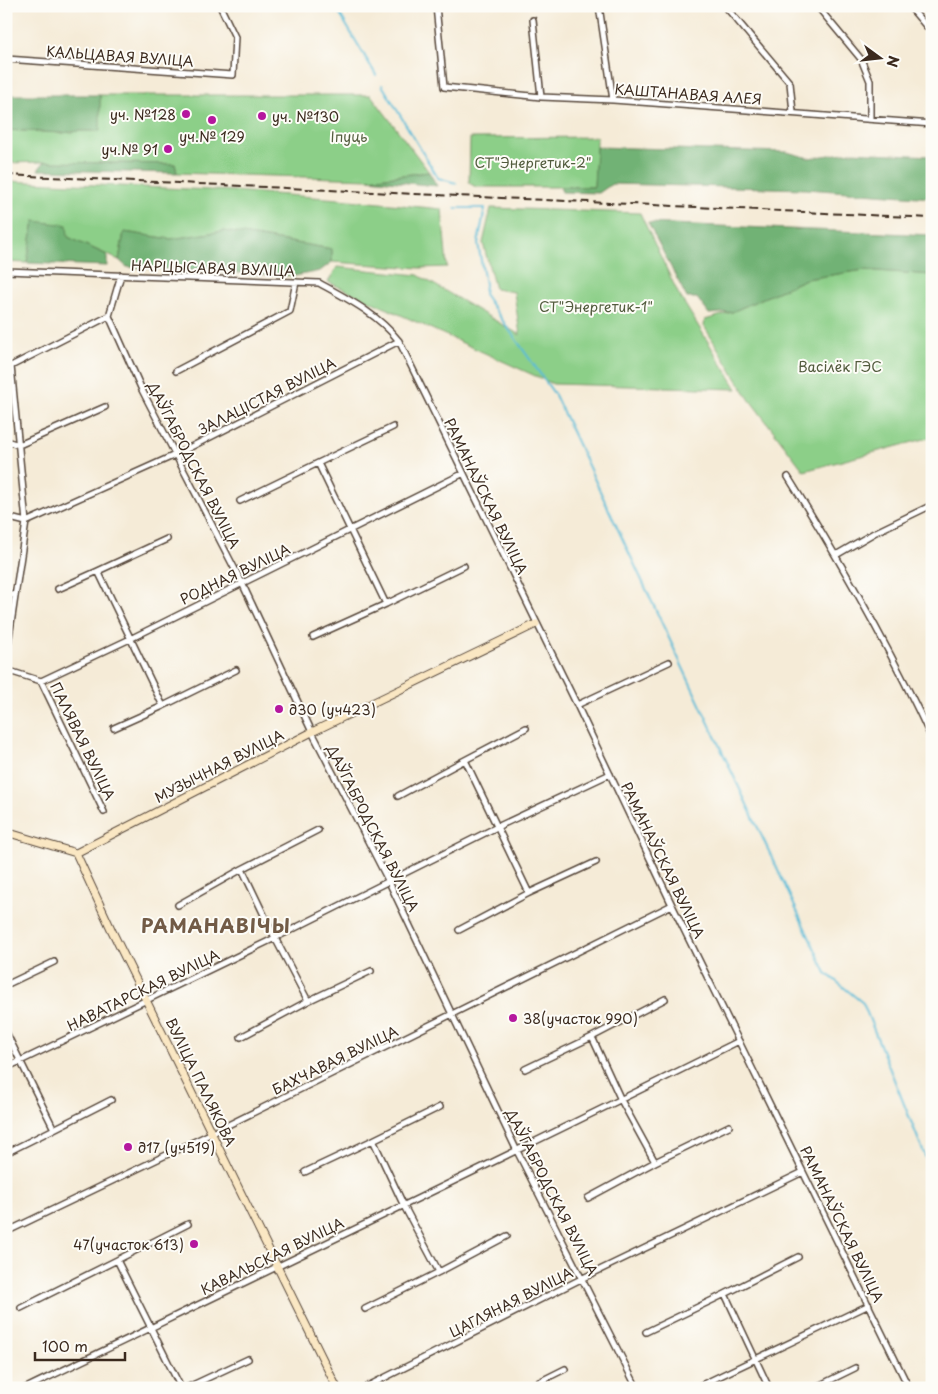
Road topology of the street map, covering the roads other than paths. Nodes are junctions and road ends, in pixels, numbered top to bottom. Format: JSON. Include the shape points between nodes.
{"nodes":[{"id":1,"x":220,"y":6,"type":"edge"},
{"id":2,"x":436,"y":6,"type":"edge"},
{"id":3,"x":599,"y":6,"type":"edge"},
{"id":4,"x":725,"y":6,"type":"edge"},
{"id":5,"x":817,"y":6,"type":"edge"},
{"id":6,"x":909,"y":6,"type":"edge"},
{"id":7,"x":533,"y":20,"type":"dead end"},
{"id":8,"x":932,"y":32,"type":"edge"},
{"id":9,"x":6,"y":59,"type":"edge"},
{"id":10,"x":541,"y":97,"type":"junction"},
{"id":11,"x":613,"y":100,"type":"junction"},
{"id":12,"x":793,"y":112,"type":"junction"},
{"id":13,"x":870,"y":119,"type":"junction"},
{"id":14,"x":932,"y":124,"type":"edge"},
{"id":15,"x":6,"y":271,"type":"edge"},
{"id":16,"x":121,"y":275,"type":"junction"},
{"id":17,"x":296,"y":282,"type":"junction"},
{"id":18,"x":109,"y":316,"type":"junction"},
{"id":19,"x":399,"y":341,"type":"junction"},
{"id":20,"x":9,"y":366,"type":"edge"},
{"id":21,"x":176,"y":371,"type":"dead end"},
{"id":22,"x":105,"y":407,"type":"dead end"},
{"id":23,"x":393,"y":427,"type":"dead end"},
{"id":24,"x":6,"y":441,"type":"edge"},
{"id":25,"x":19,"y":445,"type":"junction"},
{"id":26,"x":175,"y":455,"type":"junction"},
{"id":27,"x":318,"y":463,"type":"junction"},
{"id":28,"x":462,"y":474,"type":"junction"},
{"id":29,"x":788,"y":477,"type":"dead end"},
{"id":30,"x":240,"y":501,"type":"dead end"},
{"id":31,"x":932,"y":505,"type":"edge"},
{"id":32,"x":6,"y":517,"type":"edge"},
{"id":33,"x":26,"y":522,"type":"junction"},
{"id":34,"x":351,"y":529,"type":"junction"},
{"id":35,"x":167,"y":539,"type":"dead end"},
{"id":36,"x":836,"y":555,"type":"junction"},
{"id":37,"x":464,"y":566,"type":"dead end"},
{"id":38,"x":98,"y":571,"type":"junction"},
{"id":39,"x":242,"y":583,"type":"junction"},
{"id":40,"x":58,"y":589,"type":"dead end"},
{"id":41,"x":6,"y":593,"type":"edge"},
{"id":42,"x":15,"y":596,"type":"junction"},
{"id":43,"x":386,"y":604,"type":"junction"},
{"id":44,"x":536,"y":624,"type":"junction"},
{"id":45,"x":313,"y":637,"type":"dead end"},
{"id":46,"x":130,"y":639,"type":"junction"},
{"id":47,"x":6,"y":658,"type":"edge"},
{"id":48,"x":669,"y":662,"type":"dead end"},
{"id":49,"x":6,"y":670,"type":"edge"},
{"id":50,"x":236,"y":670,"type":"dead end"},
{"id":51,"x":40,"y":681,"type":"junction"},
{"id":52,"x":577,"y":705,"type":"junction"},
{"id":53,"x":163,"y":706,"type":"junction"},
{"id":54,"x":114,"y":728,"type":"dead end"},
{"id":55,"x":526,"y":728,"type":"dead end"},
{"id":56,"x":312,"y":732,"type":"junction"},
{"id":57,"x":932,"y":739,"type":"edge"},
{"id":58,"x":465,"y":760,"type":"junction"},
{"id":59,"x":610,"y":774,"type":"junction"},
{"id":60,"x":398,"y":796,"type":"dead end"},
{"id":61,"x":104,"y":812,"type":"dead end"},
{"id":62,"x":497,"y":827,"type":"junction"},
{"id":63,"x":318,"y":830,"type":"dead end"},
{"id":64,"x":6,"y":832,"type":"edge"},
{"id":65,"x":76,"y":853,"type":"junction"},
{"id":66,"x":596,"y":862,"type":"dead end"},
{"id":67,"x":242,"y":868,"type":"junction"},
{"id":68,"x":389,"y":882,"type":"junction"},
{"id":69,"x":530,"y":893,"type":"junction"},
{"id":70,"x":178,"y":905,"type":"dead end"},
{"id":71,"x":672,"y":905,"type":"junction"},
{"id":72,"x":459,"y":930,"type":"dead end"},
{"id":73,"x":275,"y":938,"type":"junction"},
{"id":74,"x":54,"y":962,"type":"dead end"},
{"id":75,"x":371,"y":971,"type":"dead end"},
{"id":76,"x":6,"y":985,"type":"edge"},
{"id":77,"x":664,"y":999,"type":"dead end"},
{"id":78,"x":147,"y":1001,"type":"junction"},
{"id":79,"x":308,"y":1001,"type":"junction"},
{"id":80,"x":452,"y":1014,"type":"junction"},
{"id":81,"x":6,"y":1032,"type":"edge"},
{"id":82,"x":592,"y":1036,"type":"junction"},
{"id":83,"x":241,"y":1037,"type":"dead end"},
{"id":84,"x":739,"y":1041,"type":"junction"},
{"id":85,"x":21,"y":1062,"type":"junction"},
{"id":86,"x":6,"y":1068,"type":"edge"},
{"id":87,"x":525,"y":1069,"type":"dead end"},
{"id":88,"x":111,"y":1100,"type":"dead end"},
{"id":89,"x":621,"y":1100,"type":"junction"},
{"id":90,"x":440,"y":1106,"type":"dead end"},
{"id":91,"x":729,"y":1126,"type":"dead end"},
{"id":92,"x":54,"y":1129,"type":"junction"},
{"id":93,"x":212,"y":1133,"type":"junction"},
{"id":94,"x":372,"y":1140,"type":"junction"},
{"id":95,"x":517,"y":1151,"type":"junction"},
{"id":96,"x":6,"y":1153,"type":"edge"},
{"id":97,"x":656,"y":1162,"type":"junction"},
{"id":98,"x":305,"y":1172,"type":"dead end"},
{"id":99,"x":803,"y":1172,"type":"junction"},
{"id":100,"x":588,"y":1198,"type":"dead end"},
{"id":101,"x":404,"y":1206,"type":"junction"},
{"id":102,"x":188,"y":1224,"type":"dead end"},
{"id":103,"x":6,"y":1232,"type":"edge"},
{"id":104,"x":507,"y":1236,"type":"dead end"},
{"id":105,"x":798,"y":1257,"type":"dead end"},
{"id":106,"x":117,"y":1260,"type":"junction"},
{"id":107,"x":277,"y":1266,"type":"junction"},
{"id":108,"x":439,"y":1272,"type":"junction"},
{"id":109,"x":583,"y":1278,"type":"junction"},
{"id":110,"x":725,"y":1294,"type":"junction"},
{"id":111,"x":869,"y":1305,"type":"junction"},
{"id":112,"x":21,"y":1308,"type":"dead end"},
{"id":113,"x":365,"y":1309,"type":"dead end"},
{"id":114,"x":150,"y":1327,"type":"junction"},
{"id":115,"x":646,"y":1332,"type":"dead end"},
{"id":116,"x":755,"y":1359,"type":"junction"},
{"id":117,"x":248,"y":1360,"type":"dead end"},
{"id":118,"x":855,"y":1368,"type":"dead end"},
{"id":119,"x":566,"y":1369,"type":"dead end"},
{"id":120,"x":26,"y":1388,"type":"edge"},
{"id":121,"x":181,"y":1388,"type":"edge"},
{"id":122,"x":186,"y":1388,"type":"edge"},
{"id":123,"x":338,"y":1388,"type":"edge"},
{"id":124,"x":364,"y":1388,"type":"edge"},
{"id":125,"x":527,"y":1388,"type":"edge"},
{"id":126,"x":637,"y":1388,"type":"edge"},
{"id":127,"x":695,"y":1388,"type":"edge"},
{"id":128,"x":769,"y":1388,"type":"edge"},
{"id":129,"x":814,"y":1388,"type":"edge"},
{"id":130,"x":910,"y":1388,"type":"edge"}],
"edges":[{"from":1,"to":9,"type":"street","name":"КАЛЬЦАВАЯ ВУЛІЦА","via":[[235,37],[233,74]]},
{"from":2,"to":10,"type":"street","name":"КАШТАНАВАЯ АЛЕЯ","via":[[444,87]]},
{"from":3,"to":11,"type":"street"},
{"from":4,"to":12,"type":"street","via":[[790,83]]},
{"from":5,"to":13,"type":"street","via":[[861,59],[870,81]]},
{"from":6,"to":8,"type":"street"},
{"from":7,"to":10,"type":"street"},
{"from":10,"to":11,"type":"street","name":"КАШТАНАВАЯ АЛЕЯ"},
{"from":11,"to":12,"type":"street","name":"КАШТАНАВАЯ АЛЕЯ"},
{"from":12,"to":13,"type":"street","name":"КАШТАНАВАЯ АЛЕЯ"},
{"from":13,"to":14,"type":"street","name":"КАШТАНАВАЯ АЛЕЯ"},
{"from":15,"to":16,"type":"street","name":"НАРЦЫСАВАЯ ВУЛІЦА"},
{"from":16,"to":17,"type":"street","name":"НАРЦЫСАВАЯ ВУЛІЦА"},
{"from":16,"to":18,"type":"street"},
{"from":17,"to":19,"type":"street","name":"НАРЦЫСАВАЯ ВУЛІЦА","via":[[318,283],[361,307]]},
{"from":17,"to":21,"type":"street","via":[[290,311]]},
{"from":18,"to":20,"type":"street"},
{"from":18,"to":26,"type":"street","name":"ДАЎГАБРОДСКАЯ ВУЛІЦА"},
{"from":19,"to":26,"type":"street","name":"ЗАЛАЦІСТАЯ ВУЛІЦА"},
{"from":19,"to":28,"type":"street","name":"РАМАНАЎСКАЯ ВУЛІЦА"},
{"from":20,"to":25,"type":"street"},
{"from":22,"to":25,"type":"street"},
{"from":23,"to":27,"type":"street"},
{"from":24,"to":25,"type":"street"},
{"from":25,"to":33,"type":"street"},
{"from":26,"to":33,"type":"street","name":"ЗАЛАЦІСТАЯ ВУЛІЦА"},
{"from":26,"to":39,"type":"street","name":"ДАЎГАБРОДСКАЯ ВУЛІЦА"},
{"from":27,"to":30,"type":"street"},
{"from":27,"to":34,"type":"street"},
{"from":28,"to":34,"type":"street","name":"РОДНАЯ ВУЛІЦА"},
{"from":28,"to":44,"type":"street","name":"РАМАНАЎСКАЯ ВУЛІЦА"},
{"from":29,"to":36,"type":"street"},
{"from":31,"to":36,"type":"street"},
{"from":32,"to":33,"type":"street"},
{"from":33,"to":42,"type":"street"},
{"from":34,"to":39,"type":"street","name":"РОДНАЯ ВУЛІЦА"},
{"from":34,"to":43,"type":"street"},
{"from":35,"to":38,"type":"street"},
{"from":36,"to":57,"type":"street","via":[[904,678]]},
{"from":37,"to":43,"type":"street"},
{"from":38,"to":40,"type":"street"},
{"from":38,"to":46,"type":"street"},
{"from":39,"to":46,"type":"street","name":"РОДНАЯ ВУЛІЦА"},
{"from":39,"to":56,"type":"street","name":"ДАЎГАБРОДСКАЯ ВУЛІЦА"},
{"from":41,"to":42,"type":"street"},
{"from":42,"to":47,"type":"street"},
{"from":43,"to":45,"type":"street"},
{"from":44,"to":52,"type":"street","name":"РАМАНАЎСКАЯ ВУЛІЦА"},
{"from":44,"to":56,"type":"street","name":"МУЗЫЧНАЯ ВУЛІЦА"},
{"from":46,"to":51,"type":"street","name":"РОДНАЯ ВУЛІЦА"},
{"from":46,"to":53,"type":"street"},
{"from":48,"to":52,"type":"street"},
{"from":49,"to":51,"type":"street"},
{"from":50,"to":53,"type":"street"},
{"from":51,"to":61,"type":"street","name":"ПАЛЯВАЯ ВУЛІЦА"},
{"from":52,"to":59,"type":"street","name":"РАМАНАЎСКАЯ ВУЛІЦА"},
{"from":53,"to":54,"type":"street"},
{"from":55,"to":58,"type":"street"},
{"from":56,"to":65,"type":"street","name":"МУЗЫЧНАЯ ВУЛІЦА"},
{"from":56,"to":68,"type":"street","name":"ДАЎГАБРОДСКАЯ ВУЛІЦА"},
{"from":58,"to":60,"type":"street"},
{"from":58,"to":62,"type":"street"},
{"from":59,"to":62,"type":"street","name":"НАВАТАРСКАЯ ВУЛІЦА"},
{"from":59,"to":71,"type":"street","name":"РАМАНАЎСКАЯ ВУЛІЦА"},
{"from":62,"to":68,"type":"street","name":"НАВАТАРСКАЯ ВУЛІЦА"},
{"from":62,"to":69,"type":"street"},
{"from":63,"to":67,"type":"street"},
{"from":64,"to":65,"type":"street"},
{"from":65,"to":78,"type":"street","name":"ВУЛІЦА ПАЛЯКОВА"},
{"from":66,"to":69,"type":"street"},
{"from":67,"to":70,"type":"street"},
{"from":67,"to":73,"type":"street"},
{"from":68,"to":73,"type":"street","name":"НАВАТАРСКАЯ ВУЛІЦА"},
{"from":68,"to":80,"type":"street","name":"ДАЎГАБРОДСКАЯ ВУЛІЦА"},
{"from":69,"to":72,"type":"street"},
{"from":71,"to":80,"type":"street","name":"БАХЧАВАЯ ВУЛІЦА"},
{"from":71,"to":84,"type":"street","name":"РАМАНАЎСКАЯ ВУЛІЦА"},
{"from":73,"to":78,"type":"street","name":"НАВАТАРСКАЯ ВУЛІЦА"},
{"from":73,"to":79,"type":"street"},
{"from":74,"to":76,"type":"street"},
{"from":75,"to":79,"type":"street"},
{"from":77,"to":82,"type":"street"},
{"from":78,"to":85,"type":"street","name":"НАВАТАРСКАЯ ВУЛІЦА"},
{"from":78,"to":93,"type":"street","name":"ВУЛІЦА ПАЛЯКОВА"},
{"from":79,"to":83,"type":"street"},
{"from":80,"to":93,"type":"street","name":"БАХЧАВАЯ ВУЛІЦА"},
{"from":80,"to":95,"type":"street","name":"ДАЎГАБРОДСКАЯ ВУЛІЦА"},
{"from":81,"to":85,"type":"street"},
{"from":82,"to":87,"type":"street"},
{"from":82,"to":89,"type":"street"},
{"from":84,"to":89,"type":"street","name":"КАВАЛЬСКАЯ ВУЛІЦА"},
{"from":84,"to":99,"type":"street","name":"РАМАНАЎСКАЯ ВУЛІЦА"},
{"from":85,"to":86,"type":"street","name":"НАВАТАРСКАЯ ВУЛІЦА"},
{"from":85,"to":92,"type":"street"},
{"from":88,"to":92,"type":"street"},
{"from":89,"to":95,"type":"street","name":"КАВАЛЬСКАЯ ВУЛІЦА"},
{"from":89,"to":97,"type":"street"},
{"from":90,"to":94,"type":"street"},
{"from":91,"to":97,"type":"street"},
{"from":92,"to":96,"type":"street"},
{"from":93,"to":103,"type":"street","name":"БАХЧАВАЯ ВУЛІЦА"},
{"from":93,"to":107,"type":"street","name":"ВУЛІЦА ПАЛЯКОВА"},
{"from":94,"to":98,"type":"street"},
{"from":94,"to":101,"type":"street"},
{"from":95,"to":101,"type":"street","name":"КАВАЛЬСКАЯ ВУЛІЦА"},
{"from":95,"to":109,"type":"street","name":"ДАЎГАБРОДСКАЯ ВУЛІЦА"},
{"from":97,"to":100,"type":"street"},
{"from":99,"to":109,"type":"street","name":"ЦАГЛЯНАЯ ВУЛІЦА"},
{"from":99,"to":111,"type":"street","name":"РАМАНАЎСКАЯ ВУЛІЦА"},
{"from":101,"to":107,"type":"street","name":"КАВАЛЬСКАЯ ВУЛІЦА"},
{"from":101,"to":108,"type":"street"},
{"from":102,"to":106,"type":"street"},
{"from":104,"to":108,"type":"street"},
{"from":105,"to":110,"type":"street"},
{"from":106,"to":112,"type":"street"},
{"from":106,"to":114,"type":"street"},
{"from":107,"to":114,"type":"street","name":"КАВАЛЬСКАЯ ВУЛІЦА"},
{"from":107,"to":123,"type":"street","name":"ВУЛІЦА ПАЛЯКОВА"},
{"from":108,"to":113,"type":"street"},
{"from":109,"to":124,"type":"street","name":"ЦАГЛЯНАЯ ВУЛІЦА"},
{"from":109,"to":126,"type":"street","name":"ДАЎГАБРОДСКАЯ ВУЛІЦА"},
{"from":110,"to":115,"type":"street"},
{"from":110,"to":116,"type":"street"},
{"from":111,"to":116,"type":"street"},
{"from":111,"to":130,"type":"street","name":"РАМАНАЎСКАЯ ВУЛІЦА"},
{"from":114,"to":120,"type":"street","name":"КАВАЛЬСКАЯ ВУЛІЦА"},
{"from":114,"to":121,"type":"street"},
{"from":116,"to":127,"type":"street"},
{"from":116,"to":128,"type":"street"},
{"from":117,"to":122,"type":"street"},
{"from":118,"to":129,"type":"street"},
{"from":119,"to":125,"type":"street"}]}
